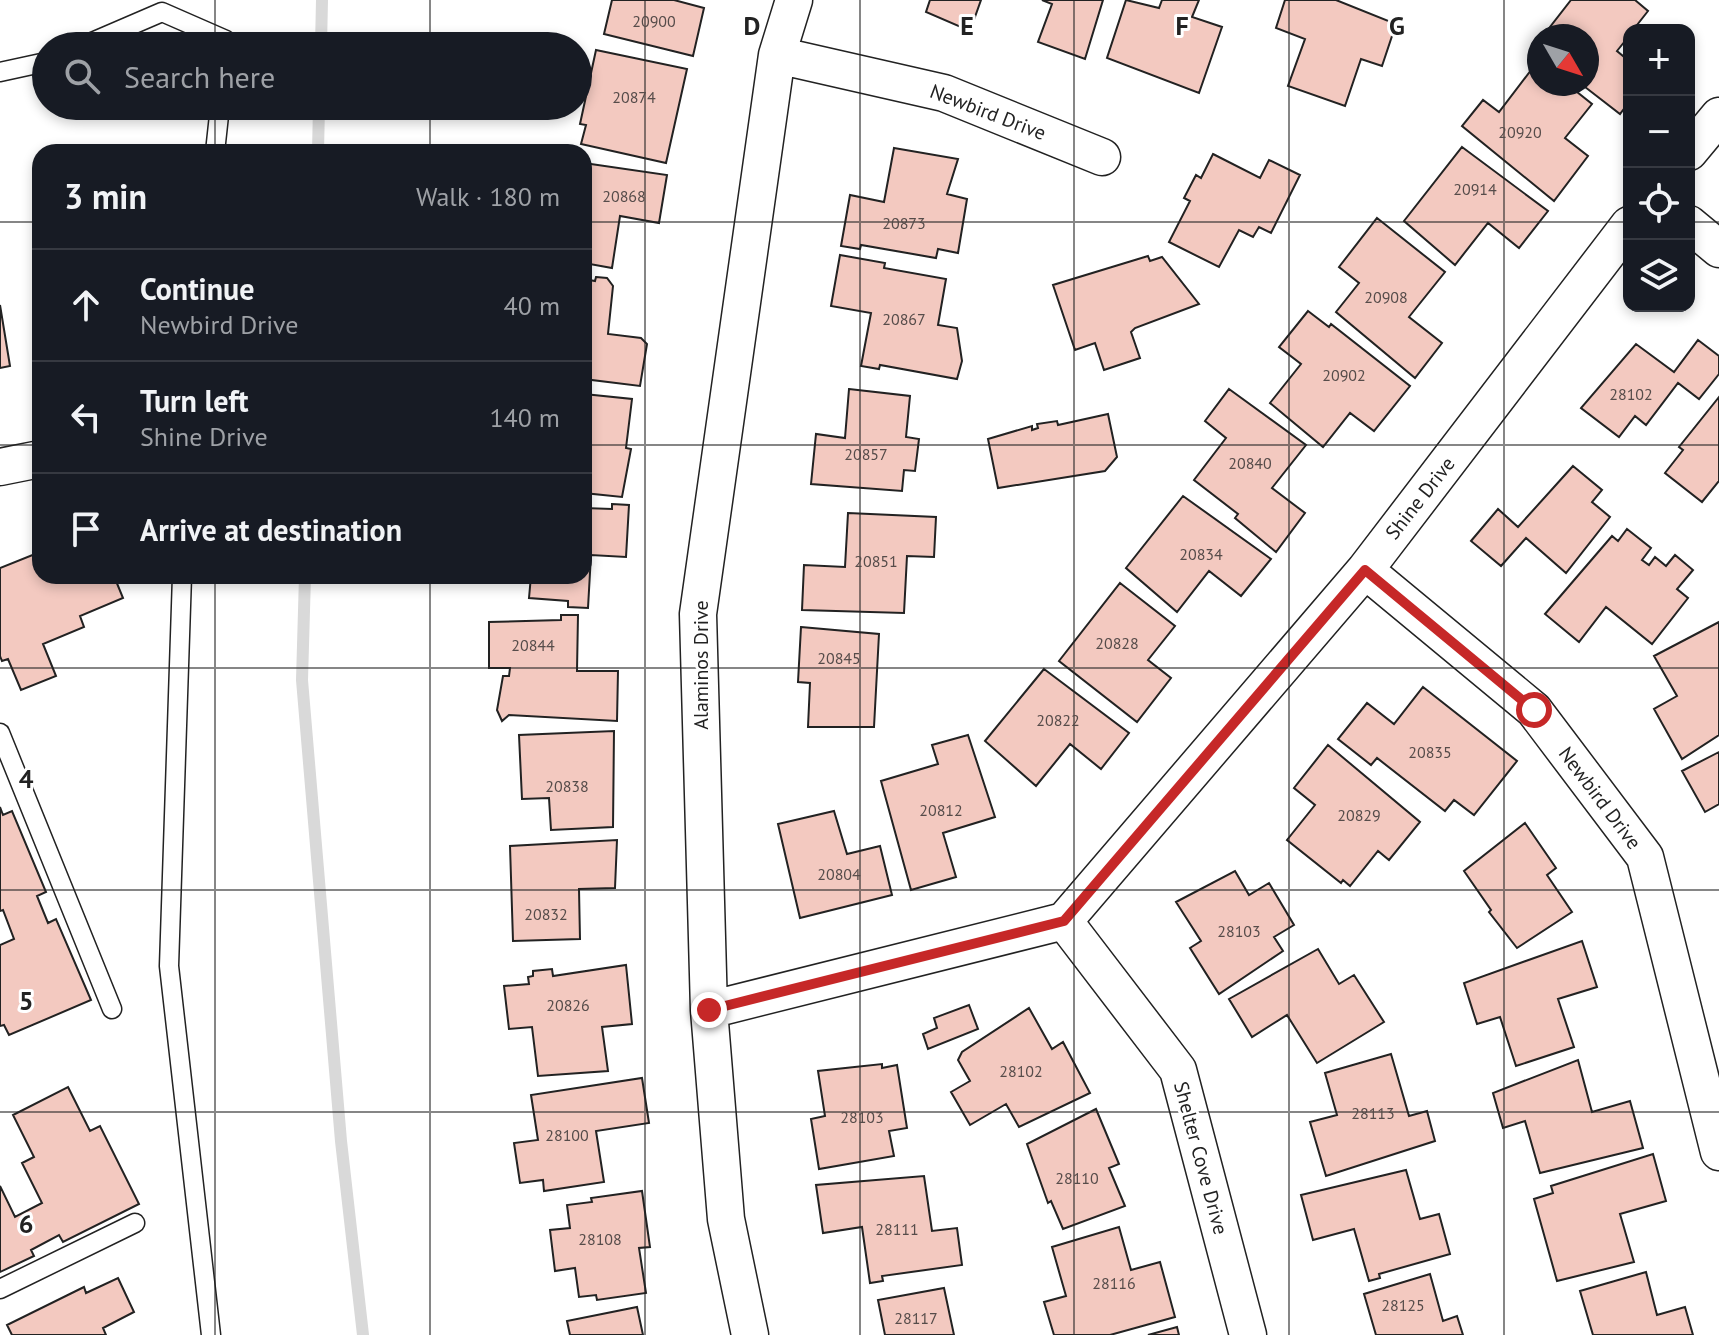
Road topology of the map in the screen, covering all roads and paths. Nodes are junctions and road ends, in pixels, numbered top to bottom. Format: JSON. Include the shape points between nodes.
{"nodes":[{"id":1,"x":794,"y":0,"type":"edge"},
{"id":2,"x":116,"y":32,"type":"edge"},
{"id":3,"x":208,"y":32,"type":"edge"},
{"id":4,"x":777,"y":55,"type":"junction"},
{"id":5,"x":32,"y":65,"type":"edge"},
{"id":6,"x":0,"y":72,"type":"edge"},
{"id":7,"x":1719,"y":116,"type":"edge"},
{"id":8,"x":218,"y":120,"type":"edge"},
{"id":9,"x":216,"y":144,"type":"edge"},
{"id":10,"x":1695,"y":145,"type":"edge"},
{"id":11,"x":1102,"y":157,"type":"dead end"},
{"id":12,"x":1695,"y":229,"type":"edge"},
{"id":13,"x":1623,"y":233,"type":"edge"},
{"id":14,"x":1719,"y":249,"type":"edge"},
{"id":15,"x":32,"y":461,"type":"edge"},
{"id":16,"x":0,"y":467,"type":"edge"},
{"id":17,"x":1365,"y":570,"type":"junction"},
{"id":18,"x":182,"y":584,"type":"edge"},
{"id":19,"x":0,"y":733,"type":"edge"},
{"id":20,"x":1064,"y":921,"type":"junction"},
{"id":21,"x":112,"y":1009,"type":"dead end"},
{"id":22,"x":709,"y":1010,"type":"junction"},
{"id":23,"x":1719,"y":1152,"type":"edge"},
{"id":24,"x":135,"y":1223,"type":"dead end"},
{"id":25,"x":0,"y":1289,"type":"edge"},
{"id":26,"x":211,"y":1335,"type":"edge"},
{"id":27,"x":750,"y":1335,"type":"edge"},
{"id":28,"x":1248,"y":1335,"type":"edge"}],
"edges":[{"from":1,"to":4,"type":"street","name":"Alaminos Drive"},
{"from":2,"to":3,"type":"lane","via":[[162,12]]},
{"from":4,"to":11,"type":"street","name":"Newbird Drive","via":[[944,93]]},
{"from":4,"to":22,"type":"street","name":"Alaminos Drive","via":[[698,614]]},
{"from":5,"to":6,"type":"lane"},
{"from":7,"to":10,"type":"street"},
{"from":8,"to":9,"type":"lane"},
{"from":12,"to":14,"type":"street"},
{"from":13,"to":17,"type":"street","name":"Shine Drive"},
{"from":15,"to":16,"type":"street"},
{"from":17,"to":20,"type":"street","name":"Shine Drive"},
{"from":17,"to":23,"type":"street","name":"Newbird Drive","via":[[1534,710],[1645,857]]},
{"from":18,"to":26,"type":"lane","via":[[169,966]]},
{"from":19,"to":21,"type":"lane"},
{"from":20,"to":22,"type":"street"},
{"from":20,"to":28,"type":"street","name":"Shelter Cove Drive","via":[[1178,1070]]},
{"from":22,"to":27,"type":"street","name":"Alaminos Drive","via":[[726,1219]]},
{"from":24,"to":25,"type":"lane"}]}
